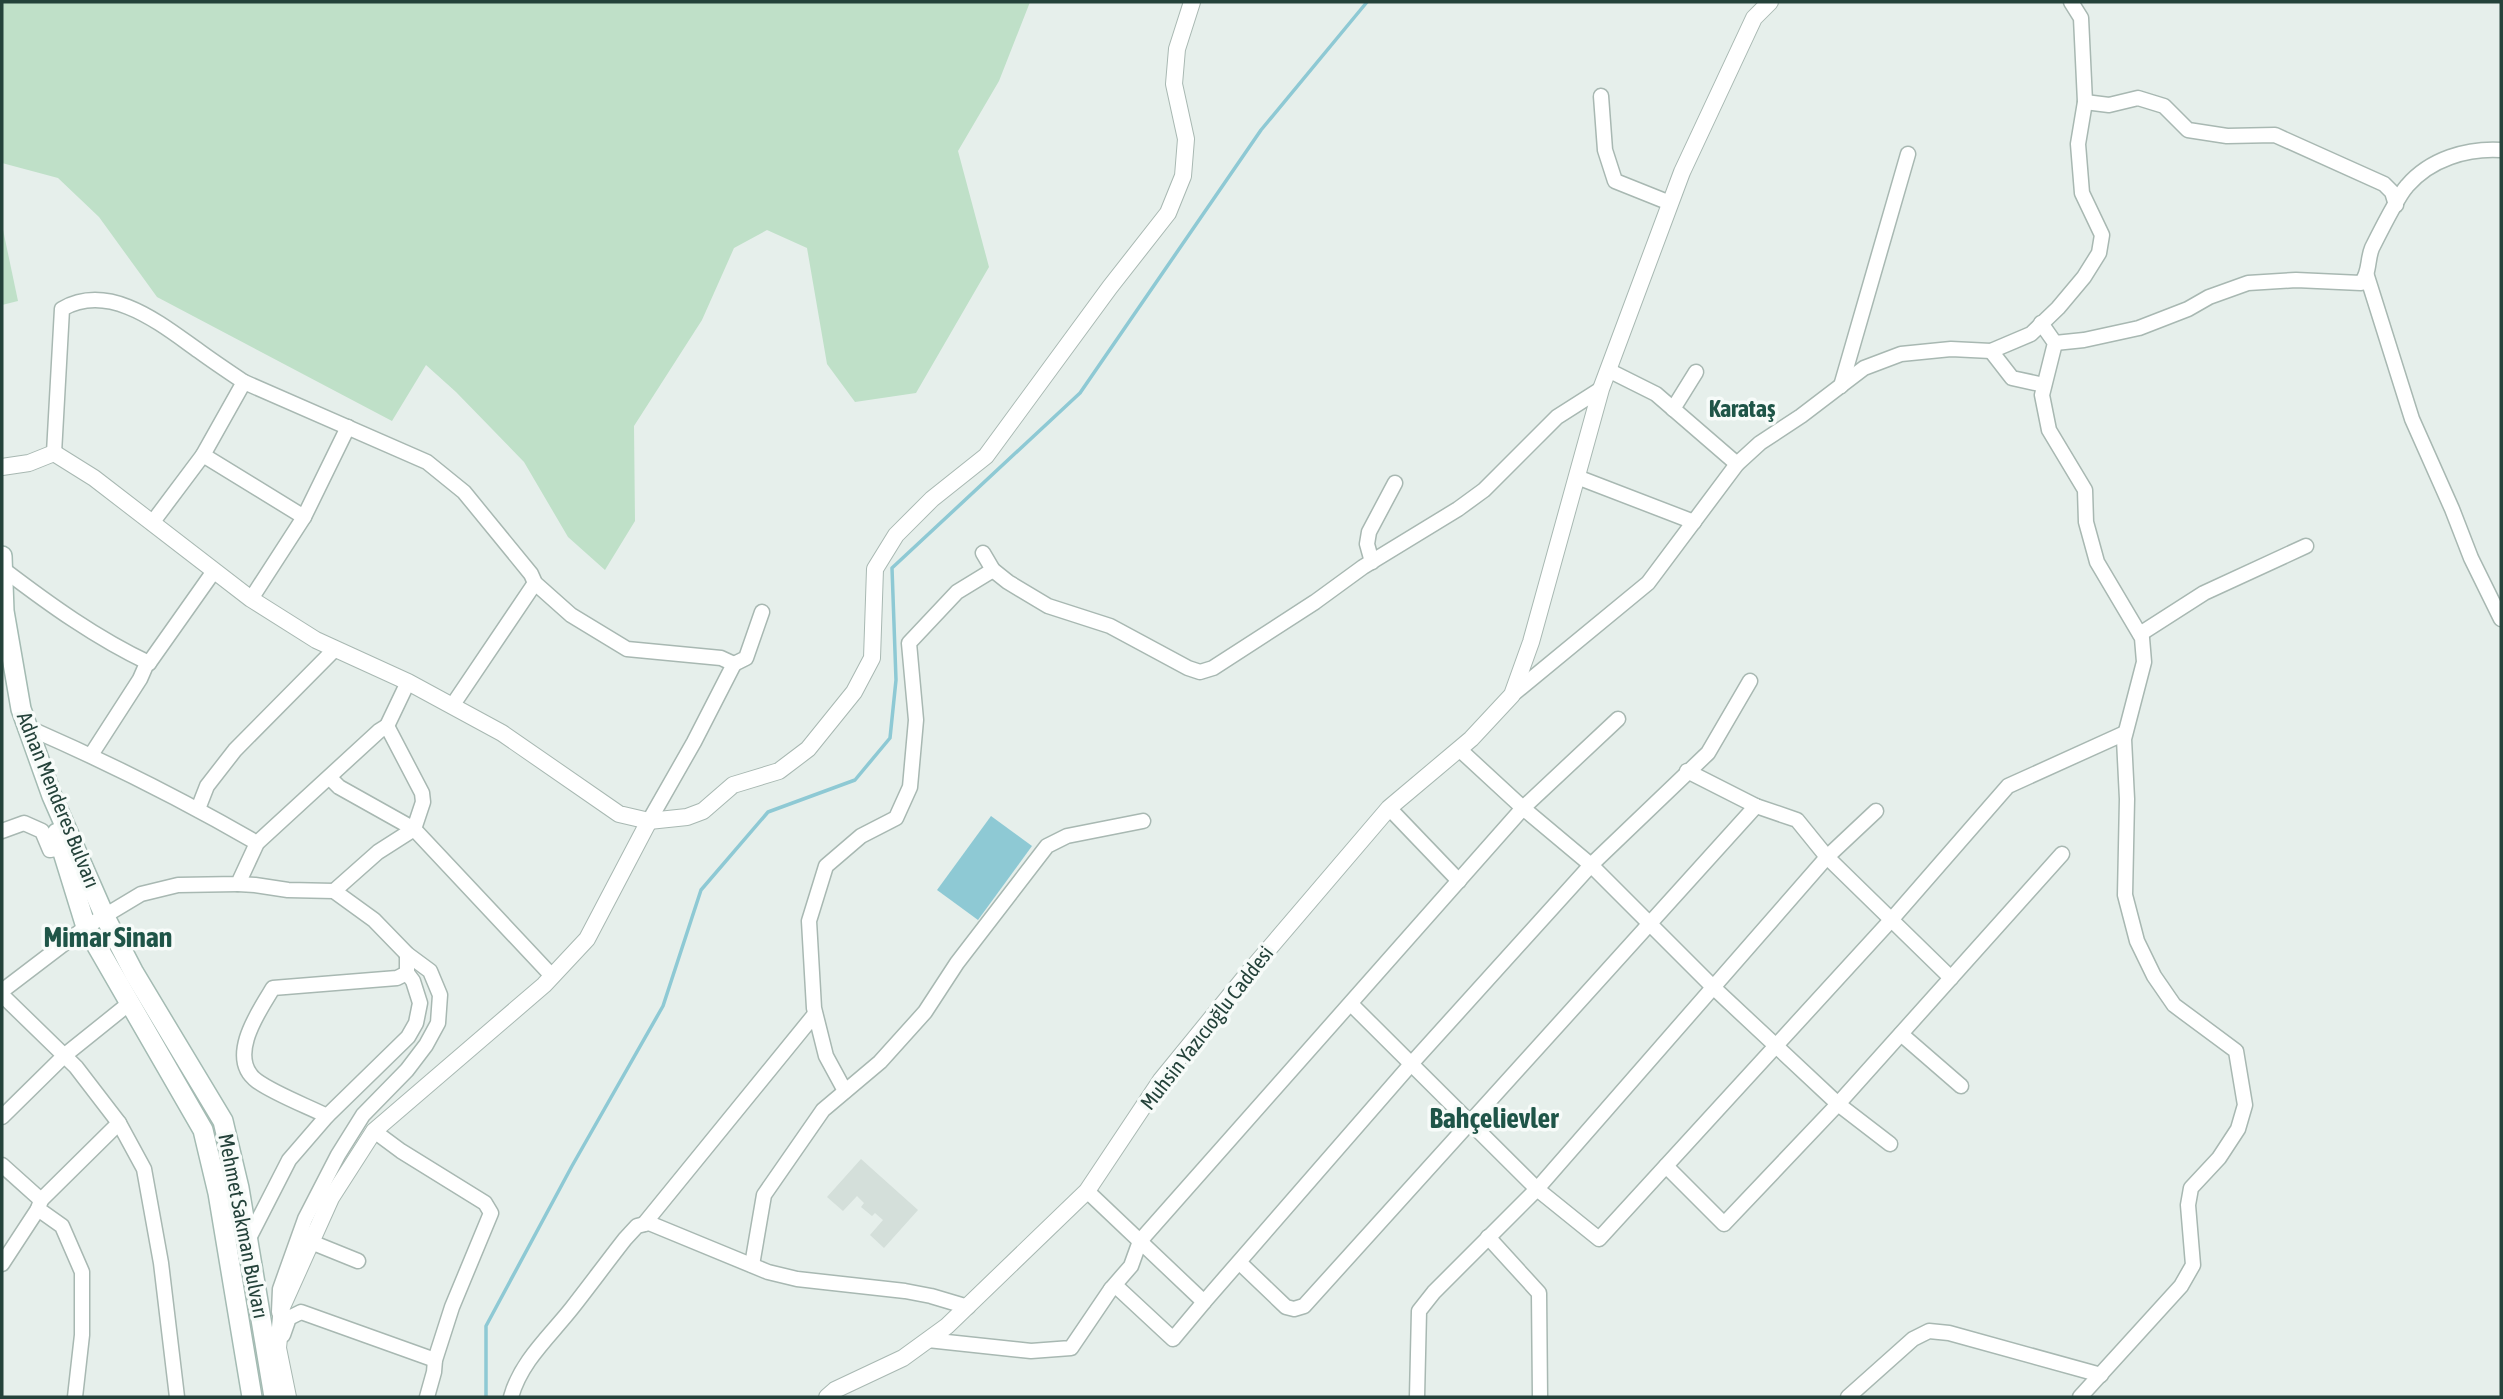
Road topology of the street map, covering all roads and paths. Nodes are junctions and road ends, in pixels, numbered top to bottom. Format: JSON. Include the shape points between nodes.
{"nodes":[{"id":1,"x":1192,"y":2,"type":"edge"},
{"id":2,"x":1770,"y":2,"type":"edge"},
{"id":3,"x":2071,"y":2,"type":"edge"},
{"id":4,"x":1601,"y":96,"type":"dead end"},
{"id":5,"x":2084,"y":102,"type":"junction"},
{"id":6,"x":2501,"y":150,"type":"edge"},
{"id":7,"x":1908,"y":154,"type":"dead end"},
{"id":8,"x":1670,"y":203,"type":"junction"},
{"id":9,"x":2396,"y":205,"type":"junction"},
{"id":10,"x":2367,"y":276,"type":"junction"},
{"id":11,"x":2040,"y":323,"type":"junction"},
{"id":12,"x":2055,"y":343,"type":"junction"},
{"id":13,"x":1991,"y":351,"type":"junction"},
{"id":14,"x":1608,"y":370,"type":"junction"},
{"id":15,"x":1696,"y":372,"type":"dead end"},
{"id":16,"x":244,"y":382,"type":"junction"},
{"id":17,"x":2044,"y":385,"type":"junction"},
{"id":18,"x":1841,"y":386,"type":"junction"},
{"id":19,"x":1601,"y":389,"type":"junction"},
{"id":20,"x":1673,"y":409,"type":"junction"},
{"id":21,"x":348,"y":427,"type":"junction"},
{"id":22,"x":54,"y":453,"type":"junction"},
{"id":23,"x":202,"y":455,"type":"junction"},
{"id":24,"x":1737,"y":464,"type":"junction"},
{"id":25,"x":2,"y":467,"type":"edge"},
{"id":26,"x":1577,"y":477,"type":"junction"},
{"id":27,"x":1395,"y":483,"type":"dead end"},
{"id":28,"x":304,"y":517,"type":"junction"},
{"id":29,"x":1694,"y":522,"type":"junction"},
{"id":30,"x":152,"y":523,"type":"junction"},
{"id":31,"x":2306,"y":546,"type":"dead end"},
{"id":32,"x":983,"y":553,"type":"dead end"},
{"id":33,"x":2,"y":556,"type":"edge"},
{"id":34,"x":1372,"y":562,"type":"junction"},
{"id":35,"x":3,"y":569,"type":"edge"},
{"id":36,"x":214,"y":570,"type":"junction"},
{"id":37,"x":993,"y":570,"type":"junction"},
{"id":38,"x":535,"y":583,"type":"junction"},
{"id":39,"x":251,"y":599,"type":"junction"},
{"id":40,"x":762,"y":612,"type":"dead end"},
{"id":41,"x":2501,"y":619,"type":"edge"},
{"id":42,"x":2140,"y":634,"type":"junction"},
{"id":43,"x":2,"y":645,"type":"edge"},
{"id":44,"x":335,"y":649,"type":"junction"},
{"id":45,"x":149,"y":663,"type":"junction"},
{"id":46,"x":734,"y":664,"type":"junction"},
{"id":47,"x":1750,"y":681,"type":"dead end"},
{"id":48,"x":408,"y":682,"type":"junction"},
{"id":49,"x":1512,"y":695,"type":"junction"},
{"id":50,"x":452,"y":706,"type":"junction"},
{"id":51,"x":1618,"y":719,"type":"dead end"},
{"id":52,"x":387,"y":726,"type":"junction"},
{"id":53,"x":29,"y":728,"type":"junction"},
{"id":54,"x":2125,"y":733,"type":"junction"},
{"id":55,"x":1459,"y":749,"type":"junction"},
{"id":56,"x":91,"y":755,"type":"junction"},
{"id":57,"x":1687,"y":771,"type":"junction"},
{"id":58,"x":330,"y":778,"type":"junction"},
{"id":59,"x":1756,"y":806,"type":"junction"},
{"id":60,"x":1389,"y":808,"type":"junction"},
{"id":61,"x":1523,"y":808,"type":"junction"},
{"id":62,"x":198,"y":809,"type":"junction"},
{"id":63,"x":1876,"y":811,"type":"dead end"},
{"id":64,"x":649,"y":821,"type":"junction"},
{"id":65,"x":1143,"y":821,"type":"dead end"},
{"id":66,"x":414,"y":828,"type":"junction"},
{"id":67,"x":2,"y":831,"type":"edge"},
{"id":68,"x":257,"y":843,"type":"junction"},
{"id":69,"x":61,"y":848,"type":"junction"},
{"id":70,"x":2062,"y":854,"type":"dead end"},
{"id":71,"x":1827,"y":857,"type":"junction"},
{"id":72,"x":1591,"y":865,"type":"junction"},
{"id":73,"x":1459,"y":881,"type":"junction"},
{"id":74,"x":238,"y":884,"type":"junction"},
{"id":75,"x":334,"y":891,"type":"junction"},
{"id":76,"x":105,"y":917,"type":"junction"},
{"id":77,"x":1892,"y":919,"type":"junction"},
{"id":78,"x":1648,"y":923,"type":"junction"},
{"id":79,"x":86,"y":927,"type":"junction"},
{"id":80,"x":407,"y":954,"type":"junction"},
{"id":81,"x":407,"y":973,"type":"junction"},
{"id":82,"x":552,"y":976,"type":"junction"},
{"id":83,"x":1951,"y":978,"type":"junction"},
{"id":84,"x":1713,"y":987,"type":"junction"},
{"id":85,"x":2,"y":993,"type":"edge"},
{"id":86,"x":131,"y":1002,"type":"junction"},
{"id":87,"x":1351,"y":1004,"type":"junction"},
{"id":88,"x":815,"y":1014,"type":"junction"},
{"id":89,"x":1901,"y":1034,"type":"junction"},
{"id":90,"x":1776,"y":1044,"type":"junction"},
{"id":91,"x":65,"y":1055,"type":"junction"},
{"id":92,"x":1412,"y":1063,"type":"junction"},
{"id":93,"x":1961,"y":1086,"type":"dead end"},
{"id":94,"x":845,"y":1091,"type":"junction"},
{"id":95,"x":1838,"y":1104,"type":"junction"},
{"id":96,"x":327,"y":1116,"type":"junction"},
{"id":97,"x":2,"y":1117,"type":"edge"},
{"id":98,"x":1472,"y":1122,"type":"junction"},
{"id":99,"x":119,"y":1123,"type":"junction"},
{"id":100,"x":374,"y":1131,"type":"junction"},
{"id":101,"x":1890,"y":1144,"type":"dead end"},
{"id":102,"x":2,"y":1165,"type":"edge"},
{"id":103,"x":1665,"y":1166,"type":"junction"},
{"id":104,"x":1537,"y":1189,"type":"junction"},
{"id":105,"x":1087,"y":1191,"type":"junction"},
{"id":106,"x":39,"y":1204,"type":"junction"},
{"id":107,"x":643,"y":1224,"type":"junction"},
{"id":108,"x":1488,"y":1237,"type":"junction"},
{"id":109,"x":1140,"y":1241,"type":"junction"},
{"id":110,"x":247,"y":1242,"type":"junction"},
{"id":111,"x":311,"y":1242,"type":"junction"},
{"id":112,"x":358,"y":1261,"type":"dead end"},
{"id":113,"x":1240,"y":1263,"type":"junction"},
{"id":114,"x":2,"y":1264,"type":"edge"},
{"id":115,"x":752,"y":1265,"type":"junction"},
{"id":116,"x":1111,"y":1289,"type":"junction"},
{"id":117,"x":1204,"y":1302,"type":"junction"},
{"id":118,"x":968,"y":1307,"type":"junction"},
{"id":119,"x":928,"y":1340,"type":"junction"},
{"id":120,"x":278,"y":1348,"type":"junction"},
{"id":121,"x":435,"y":1360,"type":"junction"},
{"id":122,"x":2101,"y":1375,"type":"junction"},
{"id":123,"x":75,"y":1397,"type":"edge"},
{"id":124,"x":177,"y":1397,"type":"edge"},
{"id":125,"x":252,"y":1397,"type":"edge"},
{"id":126,"x":274,"y":1397,"type":"edge"},
{"id":127,"x":288,"y":1397,"type":"edge"},
{"id":128,"x":427,"y":1397,"type":"edge"},
{"id":129,"x":511,"y":1397,"type":"edge"},
{"id":130,"x":827,"y":1397,"type":"edge"},
{"id":131,"x":1417,"y":1397,"type":"edge"},
{"id":132,"x":1540,"y":1397,"type":"edge"},
{"id":133,"x":1848,"y":1397,"type":"edge"},
{"id":134,"x":2080,"y":1397,"type":"edge"}],
"edges":[{"from":1,"to":64,"type":"street","via":[[1177,49],[1174,84],[1186,139],[1183,176],[1168,213],[986,456],[895,535],[875,569],[872,659],[854,692],[808,749],[779,771],[733,785],[703,811]]},
{"from":2,"to":8,"type":"street","via":[[1754,18]]},
{"from":3,"to":5,"type":"street","via":[[2081,18]]},
{"from":4,"to":8,"type":"street","via":[[1605,150],[1615,181]]},
{"from":5,"to":9,"type":"street","via":[[2109,105],[2138,98],[2164,106],[2188,130],[2227,136],[2275,135],[2384,184]]},
{"from":5,"to":11,"type":"street","via":[[2078,144],[2082,193],[2102,235],[2099,253],[2058,308]]},
{"from":6,"to":9,"type":"street","via":[[2475,149],[2424,170],[2405,187]]},
{"from":7,"to":18,"type":"street"},
{"from":8,"to":14,"type":"street"},
{"from":9,"to":10,"type":"street","via":[[2371,250]]},
{"from":10,"to":12,"type":"street","via":[[2361,283],[2349,284],[2296,280],[2248,284],[2139,328]]},
{"from":10,"to":41,"type":"street","via":[[2412,419]]},
{"from":11,"to":12,"type":"street"},
{"from":11,"to":13,"type":"street","via":[[2031,334]]},
{"from":12,"to":17,"type":"street"},
{"from":13,"to":17,"type":"street","via":[[2012,377]]},
{"from":13,"to":18,"type":"street","via":[[1901,354],[1864,368]]},
{"from":14,"to":19,"type":"street"},
{"from":14,"to":20,"type":"street","via":[[1656,394]]},
{"from":15,"to":20,"type":"street"},
{"from":16,"to":21,"type":"street"},
{"from":16,"to":22,"type":"street","via":[[130,307],[98,300],[70,304],[62,309]]},
{"from":16,"to":23,"type":"street"},
{"from":17,"to":42,"type":"street","via":[[2049,430],[2085,489],[2086,522],[2097,562]]},
{"from":18,"to":24,"type":"street"},
{"from":19,"to":26,"type":"street"},
{"from":19,"to":34,"type":"street","via":[[1557,417],[1484,491]]},
{"from":20,"to":24,"type":"street"},
{"from":21,"to":28,"type":"street"},
{"from":21,"to":38,"type":"street","via":[[427,462],[464,492]]},
{"from":22,"to":25,"type":"street"},
{"from":22,"to":30,"type":"street"},
{"from":23,"to":28,"type":"street"},
{"from":23,"to":30,"type":"street"},
{"from":24,"to":29,"type":"street"},
{"from":26,"to":29,"type":"street"},
{"from":26,"to":49,"type":"street"},
{"from":27,"to":34,"type":"street","via":[[1370,532],[1367,544]]},
{"from":28,"to":39,"type":"street"},
{"from":29,"to":49,"type":"street","via":[[1648,583]]},
{"from":30,"to":36,"type":"street"},
{"from":31,"to":42,"type":"street","via":[[2204,593]]},
{"from":32,"to":37,"type":"street"},
{"from":33,"to":35,"type":"main road","name":"Adnan Menderes Bulvarı"},
{"from":34,"to":37,"type":"street","via":[[1213,668],[1200,672],[1110,626],[1048,606]]},
{"from":35,"to":45,"type":"street","via":[[56,610]]},
{"from":35,"to":53,"type":"main road","name":"Adnan Menderes Bulvarı","via":[[4,611],[21,709]]},
{"from":36,"to":39,"type":"street"},
{"from":36,"to":45,"type":"street"},
{"from":37,"to":88,"type":"street","via":[[957,592],[909,643],[916,720],[910,787],[896,818],[861,836],[826,866],[809,921]]},
{"from":38,"to":46,"type":"street","via":[[571,615],[627,649],[721,658]]},
{"from":38,"to":50,"type":"street"},
{"from":39,"to":44,"type":"street"},
{"from":40,"to":46,"type":"street","via":[[746,658]]},
{"from":42,"to":54,"type":"street","via":[[2144,662]]},
{"from":43,"to":69,"type":"main road","name":"Adnan Menderes Bulvarı","via":[[11,713]]},
{"from":44,"to":48,"type":"street"},
{"from":44,"to":62,"type":"street","via":[[235,750],[207,786]]},
{"from":45,"to":56,"type":"street"},
{"from":46,"to":64,"type":"street"},
{"from":47,"to":57,"type":"street","via":[[1708,753]]},
{"from":48,"to":50,"type":"street"},
{"from":48,"to":52,"type":"street"},
{"from":49,"to":55,"type":"street","name":"Muhsin Yazıcıoğlu Caddesi"},
{"from":50,"to":64,"type":"street","via":[[502,733],[619,814]]},
{"from":51,"to":61,"type":"street"},
{"from":52,"to":58,"type":"street"},
{"from":52,"to":66,"type":"street","via":[[422,793]]},
{"from":53,"to":56,"type":"street"},
{"from":53,"to":76,"type":"main road","name":"Adnan Menderes Bulvarı","via":[[52,796]]},
{"from":54,"to":77,"type":"street","via":[[2008,786]]},
{"from":54,"to":122,"type":"street","via":[[2125,895],[2137,941],[2174,1005],[2236,1051],[2245,1105],[2238,1129],[2191,1188],[2193,1265],[2181,1286]]},
{"from":55,"to":60,"type":"street","name":"Muhsin Yazıcıoğlu Caddesi"},
{"from":55,"to":61,"type":"street"},
{"from":56,"to":62,"type":"street"},
{"from":57,"to":59,"type":"street"},
{"from":57,"to":72,"type":"street"},
{"from":58,"to":66,"type":"street"},
{"from":58,"to":68,"type":"street"},
{"from":59,"to":71,"type":"street","via":[[1797,820]]},
{"from":59,"to":78,"type":"street"},
{"from":60,"to":73,"type":"street"},
{"from":60,"to":105,"type":"street","name":"Muhsin Yazıcıoğlu Caddesi","via":[[1161,1080]]},
{"from":61,"to":72,"type":"street"},
{"from":61,"to":73,"type":"street"},
{"from":62,"to":68,"type":"street"},
{"from":63,"to":71,"type":"street"},
{"from":64,"to":82,"type":"street","via":[[587,939]]},
{"from":65,"to":94,"type":"street","via":[[1067,836],[1047,846],[925,1012],[880,1062]]},
{"from":66,"to":75,"type":"street"},
{"from":66,"to":82,"type":"street"},
{"from":67,"to":69,"type":"street","via":[[24,823],[42,831],[50,850]]},
{"from":68,"to":74,"type":"street"},
{"from":69,"to":79,"type":"main road","name":"Adnan Menderes Bulvarı"},
{"from":70,"to":83,"type":"street"},
{"from":71,"to":77,"type":"street"},
{"from":71,"to":84,"type":"street"},
{"from":72,"to":78,"type":"street"},
{"from":72,"to":92,"type":"street"},
{"from":73,"to":87,"type":"street"},
{"from":74,"to":75,"type":"street"},
{"from":74,"to":76,"type":"street","via":[[178,885],[141,894]]},
{"from":75,"to":80,"type":"street","via":[[374,920]]},
{"from":76,"to":79,"type":"street"},
{"from":76,"to":110,"type":"main road","name":"Mehmet Sakman Bulvarı","via":[[223,1121]]},
{"from":77,"to":83,"type":"street"},
{"from":77,"to":90,"type":"street"},
{"from":78,"to":84,"type":"street"},
{"from":78,"to":98,"type":"street"},
{"from":79,"to":85,"type":"street"},
{"from":79,"to":86,"type":"main road","name":"Mehmet Sakman Bulvarı"},
{"from":80,"to":81,"type":"street"},
{"from":80,"to":120,"type":"street","via":[[430,971],[440,995],[438,1023],[407,1070],[363,1115],[305,1219],[280,1289]]},
{"from":81,"to":96,"type":"street","via":[[420,1003],[416,1023],[408,1037]]},
{"from":81,"to":96,"type":"street","via":[[397,978],[273,988],[254,1018],[244,1060],[255,1080]]},
{"from":82,"to":100,"type":"street"},
{"from":83,"to":89,"type":"street"},
{"from":84,"to":90,"type":"street"},
{"from":84,"to":104,"type":"street"},
{"from":85,"to":91,"type":"street"},
{"from":86,"to":91,"type":"street"},
{"from":86,"to":125,"type":"main road","name":"Mehmet Sakman Bulvarı","via":[[203,1130]]},
{"from":87,"to":92,"type":"street"},
{"from":87,"to":109,"type":"street"},
{"from":88,"to":94,"type":"street","via":[[826,1056]]},
{"from":88,"to":107,"type":"street"},
{"from":89,"to":93,"type":"street"},
{"from":89,"to":95,"type":"street"},
{"from":90,"to":95,"type":"street"},
{"from":90,"to":103,"type":"street"},
{"from":91,"to":97,"type":"street"},
{"from":91,"to":99,"type":"street"},
{"from":92,"to":98,"type":"street"},
{"from":92,"to":113,"type":"street"},
{"from":94,"to":115,"type":"street","via":[[824,1110],[764,1195]]},
{"from":95,"to":101,"type":"street"},
{"from":95,"to":103,"type":"street","via":[[1724,1224]]},
{"from":96,"to":110,"type":"street","via":[[289,1160]]},
{"from":98,"to":104,"type":"street"},
{"from":98,"to":113,"type":"street","via":[[1304,1306],[1286,1307]]},
{"from":99,"to":106,"type":"street"},
{"from":99,"to":124,"type":"street","via":[[144,1169]]},
{"from":100,"to":111,"type":"street","via":[[331,1198]]},
{"from":100,"to":121,"type":"street","via":[[485,1203],[491,1213]]},
{"from":102,"to":106,"type":"street"},
{"from":103,"to":104,"type":"street","via":[[1599,1239]]},
{"from":104,"to":108,"type":"street"},
{"from":105,"to":109,"type":"street"},
{"from":105,"to":118,"type":"street","name":"Muhsin Yazıcıoğlu Caddesi"},
{"from":106,"to":114,"type":"street"},
{"from":106,"to":123,"type":"street","via":[[62,1226],[82,1272],[82,1335]]},
{"from":107,"to":115,"type":"street","via":[[662,1227]]},
{"from":107,"to":129,"type":"street","via":[[625,1239],[541,1343]]},
{"from":108,"to":131,"type":"street","via":[[1419,1311]]},
{"from":108,"to":132,"type":"street","via":[[1539,1293]]},
{"from":109,"to":116,"type":"street","via":[[1131,1266]]},
{"from":109,"to":117,"type":"street"},
{"from":110,"to":126,"type":"main road","name":"Mehmet Sakman Bulvarı"},
{"from":111,"to":112,"type":"street"},
{"from":111,"to":120,"type":"street","via":[[282,1307]]},
{"from":113,"to":117,"type":"street"},
{"from":115,"to":118,"type":"street","via":[[797,1279],[905,1291]]},
{"from":116,"to":117,"type":"street","via":[[1117,1287],[1172,1339]]},
{"from":116,"to":119,"type":"street","via":[[1071,1348],[1031,1351]]},
{"from":118,"to":119,"type":"street","name":"Muhsin Yazıcıoğlu Caddesi"},
{"from":119,"to":130,"type":"street","name":"Muhsin Yazıcıoğlu Caddesi"},
{"from":120,"to":121,"type":"street","via":[[289,1318],[301,1312]]},
{"from":120,"to":127,"type":"street"},
{"from":121,"to":128,"type":"street"},
{"from":122,"to":133,"type":"street","via":[[1949,1332],[1929,1331],[1913,1339]]},
{"from":122,"to":134,"type":"street"}]}
